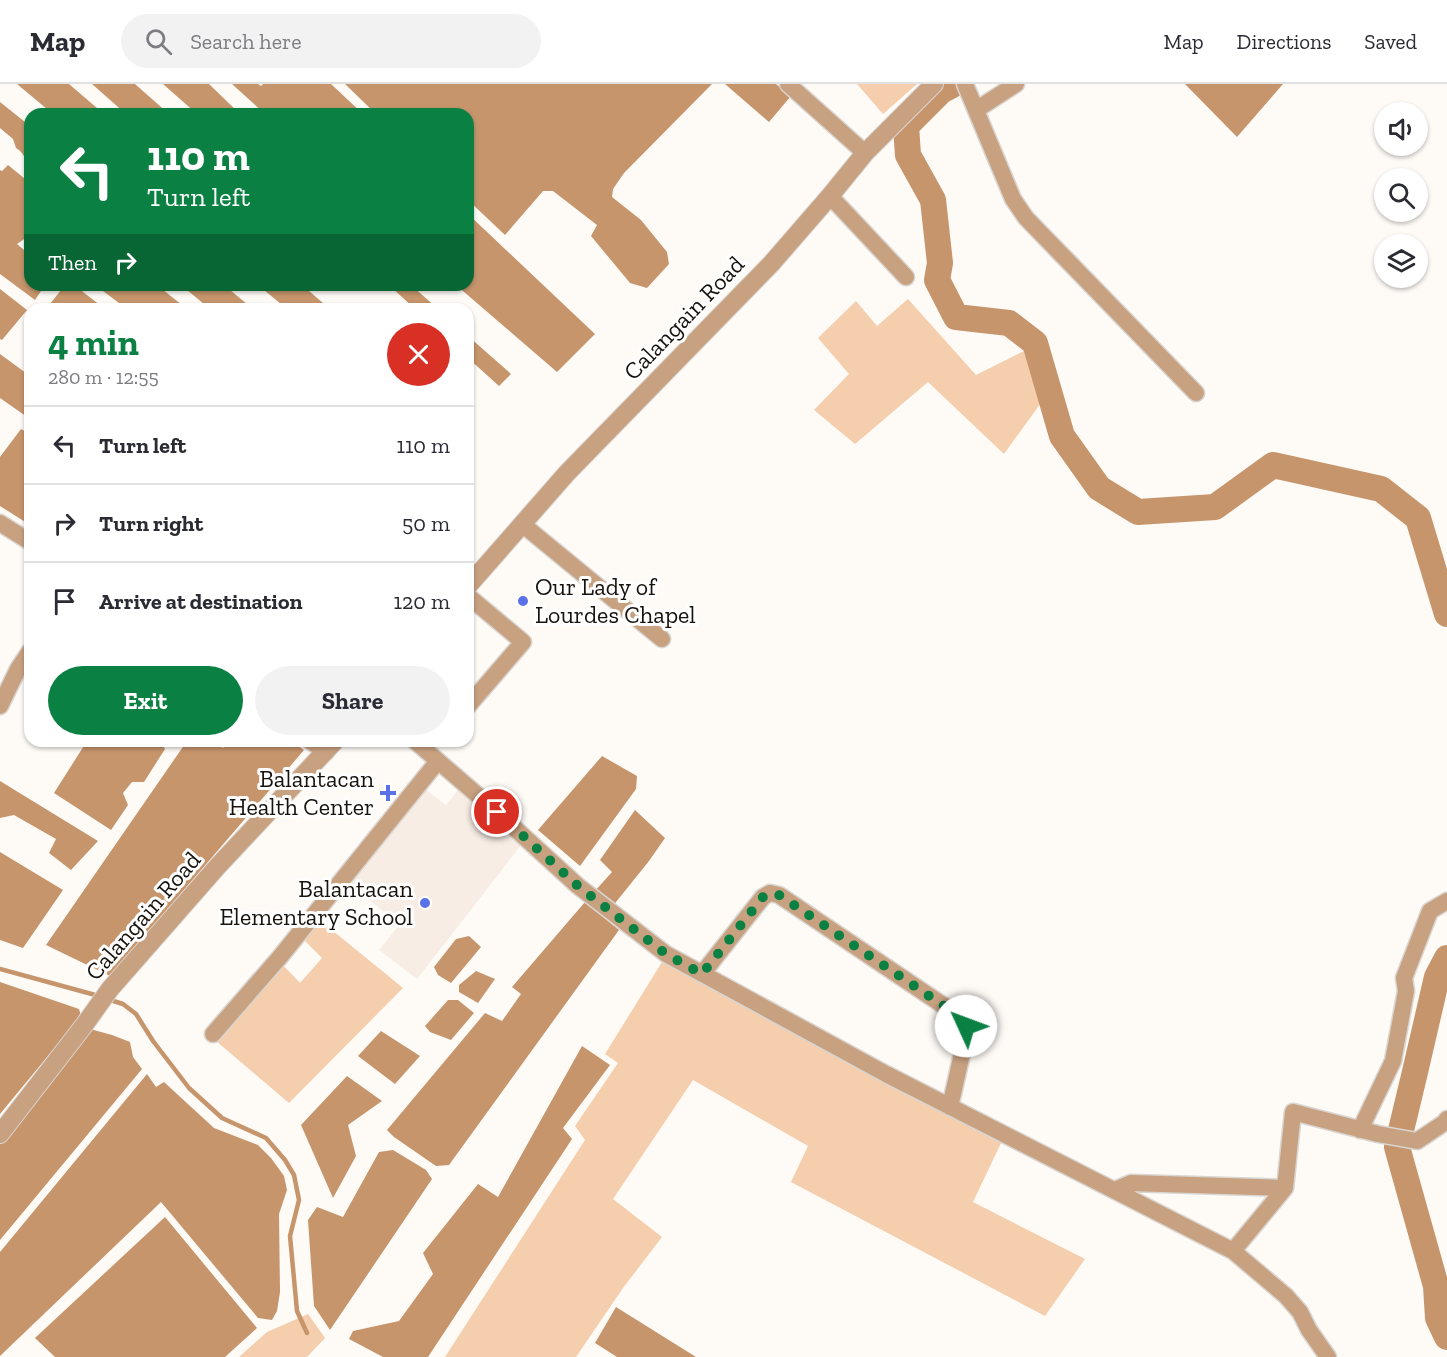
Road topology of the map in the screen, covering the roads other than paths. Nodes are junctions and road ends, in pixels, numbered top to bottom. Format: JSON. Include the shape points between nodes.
{"nodes":[{"id":1,"x":788,"y":84,"type":"edge"},
{"id":2,"x":934,"y":84,"type":"edge"},
{"id":3,"x":1016,"y":84,"type":"edge"},
{"id":4,"x":966,"y":86,"type":"edge"},
{"id":5,"x":976,"y":110,"type":"junction"},
{"id":6,"x":865,"y":153,"type":"junction"},
{"id":7,"x":830,"y":196,"type":"junction"},
{"id":8,"x":906,"y":277,"type":"dead end"},
{"id":9,"x":1196,"y":393,"type":"dead end"},
{"id":10,"x":0,"y":522,"type":"edge"},
{"id":11,"x":522,"y":524,"type":"junction"},
{"id":12,"x":24,"y":538,"type":"edge"},
{"id":13,"x":474,"y":579,"type":"edge"},
{"id":14,"x":474,"y":601,"type":"edge"},
{"id":15,"x":662,"y":639,"type":"dead end"},
{"id":16,"x":24,"y":660,"type":"edge"},
{"id":17,"x":474,"y":699,"type":"edge"},
{"id":18,"x":0,"y":706,"type":"edge"},
{"id":19,"x":330,"y":747,"type":"edge"},
{"id":20,"x":435,"y":751,"type":"edge"},
{"id":21,"x":1447,"y":901,"type":"edge"},
{"id":22,"x":702,"y":974,"type":"junction"},
{"id":23,"x":213,"y":1034,"type":"dead end"},
{"id":24,"x":950,"y":1107,"type":"junction"},
{"id":25,"x":1447,"y":1119,"type":"edge"},
{"id":26,"x":1360,"y":1130,"type":"junction"},
{"id":27,"x":0,"y":1134,"type":"edge"},
{"id":28,"x":1285,"y":1188,"type":"junction"},
{"id":29,"x":1115,"y":1190,"type":"junction"},
{"id":30,"x":1233,"y":1251,"type":"junction"},
{"id":31,"x":1328,"y":1357,"type":"edge"}],
"edges":[{"from":1,"to":6,"type":"street"},
{"from":2,"to":6,"type":"street","name":"Calangain Road"},
{"from":3,"to":5,"type":"street"},
{"from":4,"to":5,"type":"street"},
{"from":5,"to":9,"type":"street","via":[[1013,199],[1026,218]]},
{"from":6,"to":7,"type":"street","name":"Calangain Road"},
{"from":7,"to":8,"type":"street"},
{"from":7,"to":11,"type":"street","name":"Calangain Road","via":[[771,264]]},
{"from":10,"to":12,"type":"street"},
{"from":11,"to":13,"type":"street","name":"Calangain Road"},
{"from":11,"to":15,"type":"street"},
{"from":14,"to":17,"type":"street","via":[[523,642]]},
{"from":16,"to":18,"type":"street"},
{"from":19,"to":27,"type":"street","name":"Calangain Road","via":[[216,867],[110,989]]},
{"from":20,"to":22,"type":"street","via":[[578,886],[666,954]]},
{"from":20,"to":23,"type":"street","via":[[280,957]]},
{"from":21,"to":26,"type":"street","via":[[1430,911],[1404,978],[1406,991],[1393,1061]]},
{"from":22,"to":24,"type":"street"},
{"from":22,"to":24,"type":"street","via":[[763,897],[770,893],[779,895],[956,1014],[966,1026]]},
{"from":24,"to":29,"type":"street"},
{"from":25,"to":26,"type":"street","via":[[1417,1141]]},
{"from":26,"to":28,"type":"street","via":[[1293,1112]]},
{"from":28,"to":29,"type":"street","via":[[1131,1183]]},
{"from":28,"to":30,"type":"street"},
{"from":29,"to":30,"type":"street"},
{"from":30,"to":31,"type":"street","via":[[1286,1296]]}]}
